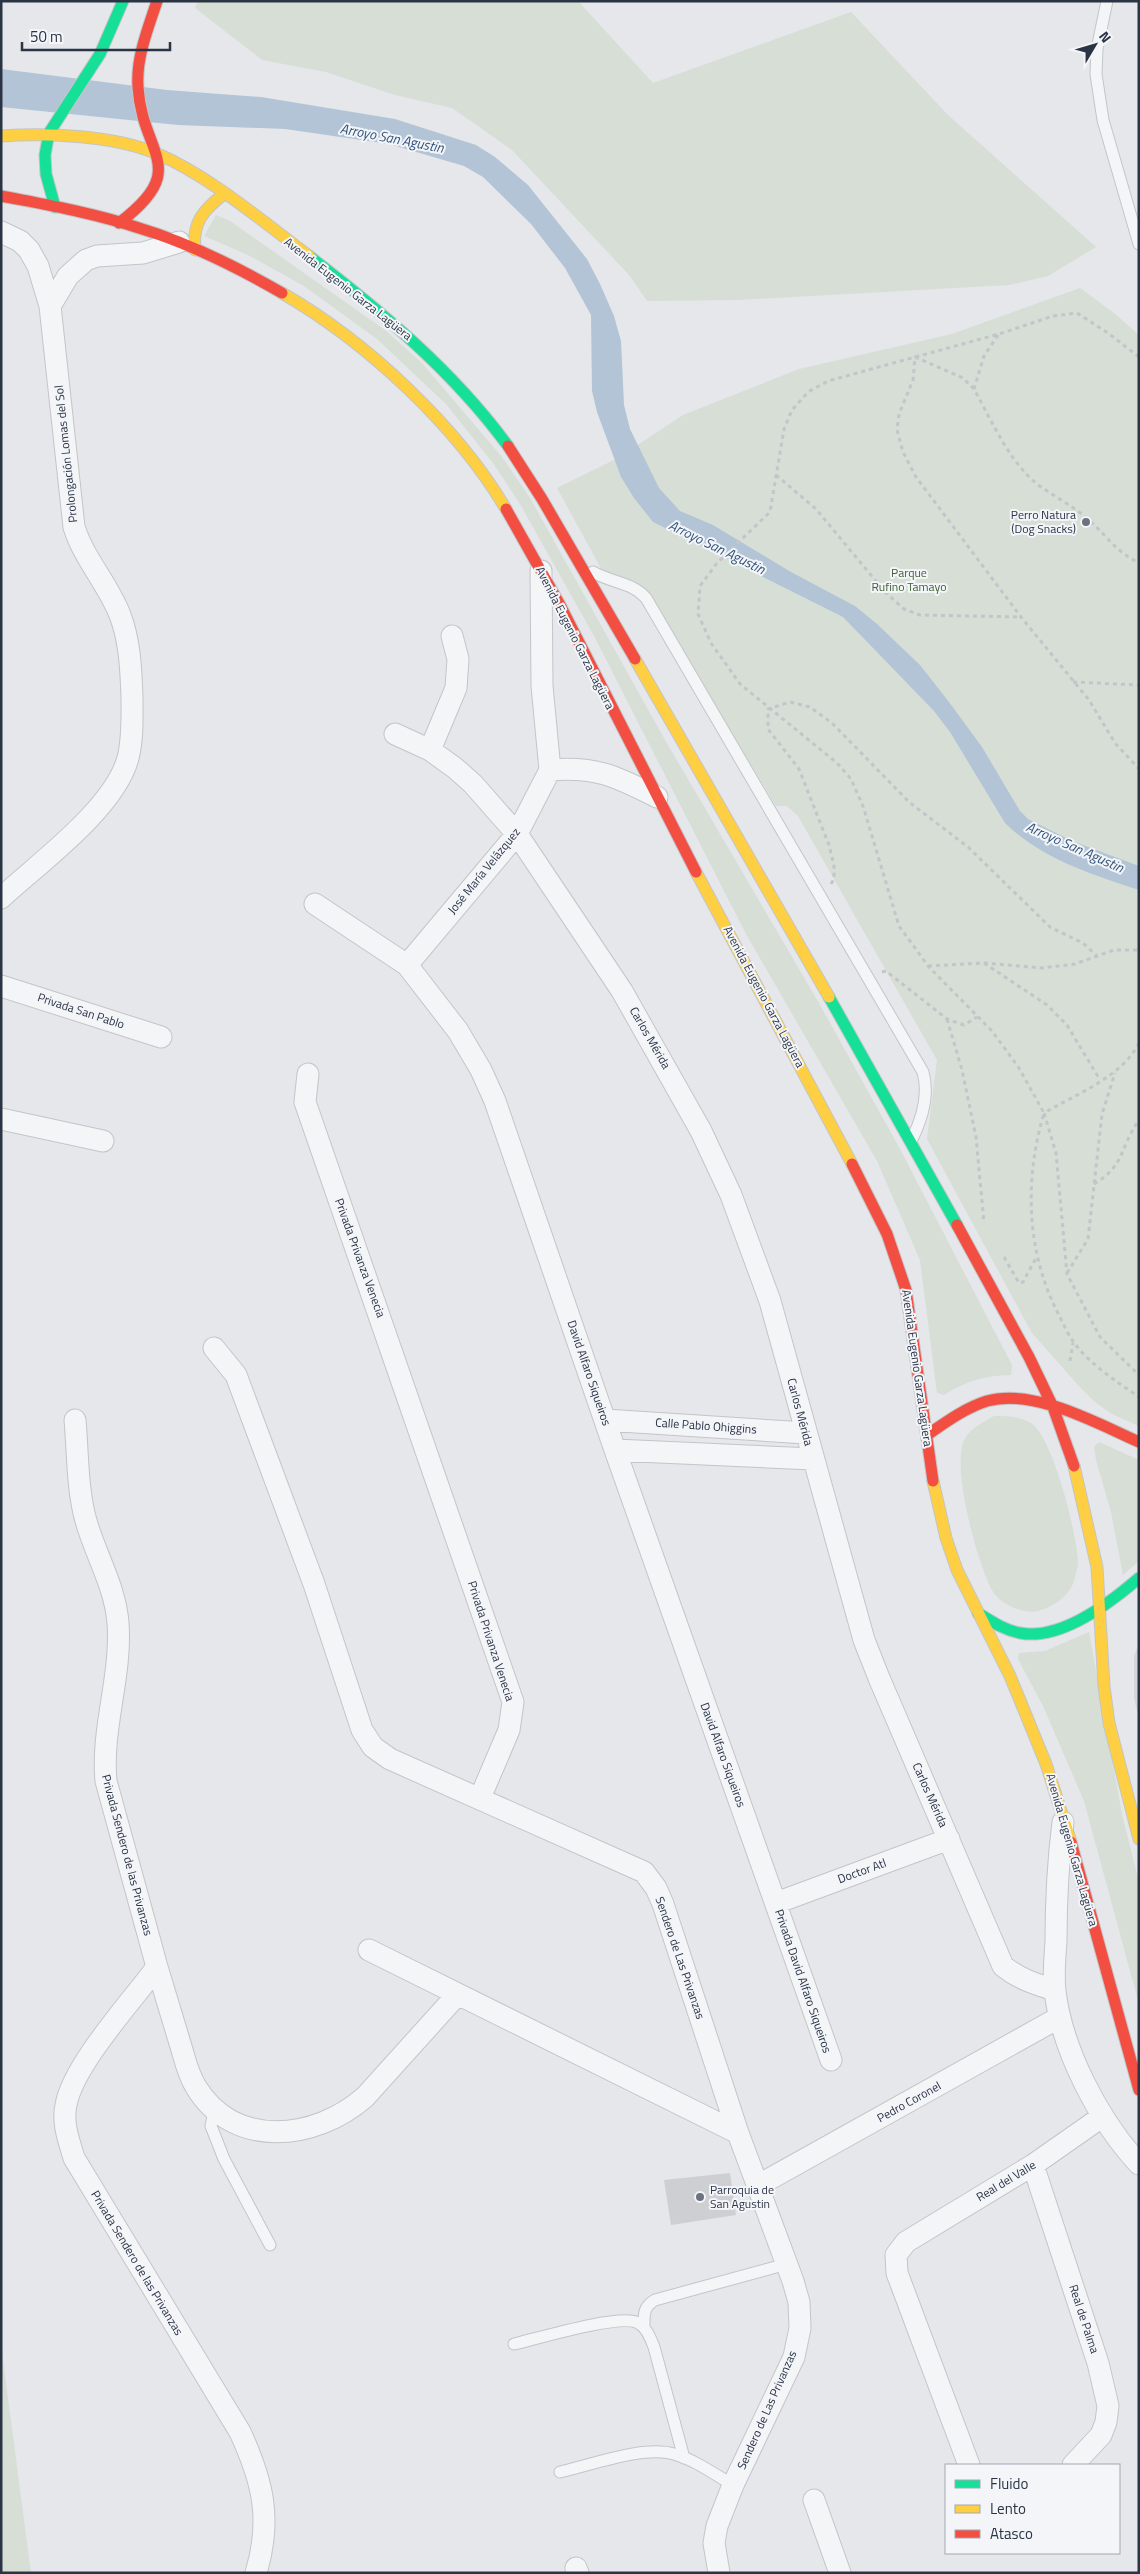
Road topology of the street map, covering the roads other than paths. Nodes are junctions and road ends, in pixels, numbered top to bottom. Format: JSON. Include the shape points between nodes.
{"nodes":[{"id":1,"x":123,"y":1,"type":"edge"},
{"id":2,"x":157,"y":1,"type":"edge"},
{"id":3,"x":1107,"y":1,"type":"edge"},
{"id":4,"x":49,"y":133,"type":"junction"},
{"id":5,"x":1,"y":136,"type":"edge"},
{"id":6,"x":157,"y":154,"type":"junction"},
{"id":7,"x":224,"y":194,"type":"junction"},
{"id":8,"x":1,"y":196,"type":"edge"},
{"id":9,"x":55,"y":207,"type":"junction"},
{"id":10,"x":119,"y":223,"type":"junction"},
{"id":11,"x":1,"y":232,"type":"edge"},
{"id":12,"x":1139,"y":244,"type":"edge"},
{"id":13,"x":187,"y":246,"type":"junction"},
{"id":14,"x":50,"y":306,"type":"junction"},
{"id":15,"x":582,"y":566,"type":"junction"},
{"id":16,"x":541,"y":571,"type":"junction"},
{"id":17,"x":452,"y":636,"type":"dead end"},
{"id":18,"x":395,"y":734,"type":"dead end"},
{"id":19,"x":430,"y":750,"type":"junction"},
{"id":20,"x":550,"y":770,"type":"junction"},
{"id":21,"x":657,"y":797,"type":"junction"},
{"id":22,"x":516,"y":834,"type":"junction"},
{"id":23,"x":1,"y":898,"type":"edge"},
{"id":24,"x":315,"y":904,"type":"dead end"},
{"id":25,"x":407,"y":965,"type":"junction"},
{"id":26,"x":1,"y":986,"type":"edge"},
{"id":27,"x":161,"y":1036,"type":"dead end"},
{"id":28,"x":308,"y":1074,"type":"dead end"},
{"id":29,"x":1,"y":1119,"type":"edge"},
{"id":30,"x":912,"y":1140,"type":"junction"},
{"id":31,"x":104,"y":1141,"type":"dead end"},
{"id":32,"x":214,"y":1348,"type":"dead end"},
{"id":33,"x":1053,"y":1407,"type":"junction"},
{"id":34,"x":76,"y":1420,"type":"dead end"},
{"id":35,"x":605,"y":1420,"type":"junction"},
{"id":36,"x":806,"y":1433,"type":"junction"},
{"id":37,"x":927,"y":1435,"type":"junction"},
{"id":38,"x":1139,"y":1442,"type":"edge"},
{"id":39,"x":615,"y":1450,"type":"junction"},
{"id":40,"x":812,"y":1459,"type":"junction"},
{"id":41,"x":1139,"y":1578,"type":"edge"},
{"id":42,"x":1101,"y":1606,"type":"junction"},
{"id":43,"x":978,"y":1613,"type":"junction"},
{"id":44,"x":480,"y":1798,"type":"junction"},
{"id":45,"x":1064,"y":1815,"type":"junction"},
{"id":46,"x":949,"y":1839,"type":"junction"},
{"id":47,"x":1139,"y":1839,"type":"edge"},
{"id":48,"x":776,"y":1903,"type":"junction"},
{"id":49,"x":369,"y":1950,"type":"dead end"},
{"id":50,"x":157,"y":1967,"type":"junction"},
{"id":51,"x":1055,"y":1990,"type":"junction"},
{"id":52,"x":457,"y":1995,"type":"junction"},
{"id":53,"x":1060,"y":2017,"type":"junction"},
{"id":54,"x":831,"y":2060,"type":"dead end"},
{"id":55,"x":1139,"y":2090,"type":"edge"},
{"id":56,"x":214,"y":2111,"type":"junction"},
{"id":57,"x":1103,"y":2116,"type":"junction"},
{"id":58,"x":738,"y":2133,"type":"junction"},
{"id":59,"x":1139,"y":2164,"type":"edge"},
{"id":60,"x":1033,"y":2165,"type":"junction"},
{"id":61,"x":757,"y":2186,"type":"junction"},
{"id":62,"x":270,"y":2244,"type":"dead end"},
{"id":63,"x":787,"y":2264,"type":"junction"},
{"id":64,"x":644,"y":2327,"type":"junction"},
{"id":65,"x":514,"y":2344,"type":"dead end"},
{"id":66,"x":684,"y":2458,"type":"junction"},
{"id":67,"x":969,"y":2464,"type":"edge"},
{"id":68,"x":1074,"y":2464,"type":"edge"},
{"id":69,"x":560,"y":2472,"type":"dead end"},
{"id":70,"x":733,"y":2485,"type":"junction"},
{"id":71,"x":814,"y":2500,"type":"dead end"},
{"id":72,"x":256,"y":2573,"type":"edge"},
{"id":73,"x":719,"y":2573,"type":"edge"},
{"id":74,"x":840,"y":2573,"type":"edge"}],
"edges":[{"from":1,"to":4,"type":"main road","via":[[100,54]]},
{"from":2,"to":6,"type":"main road","via":[[140,60],[138,82],[139,101]]},
{"from":3,"to":12,"type":"lane","via":[[1097,49],[1096,74],[1103,120]]},
{"from":4,"to":5,"type":"main road","name":"Avenida Eugenio Garza Lagüera"},
{"from":4,"to":6,"type":"main road","name":"Avenida Eugenio Garza Lagüera","via":[[105,140]]},
{"from":4,"to":9,"type":"main road","via":[[46,174]]},
{"from":6,"to":7,"type":"main road","name":"Avenida Eugenio Garza Lagüera"},
{"from":6,"to":10,"type":"main road","via":[[158,178],[154,192],[137,212]]},
{"from":7,"to":13,"type":"main road","via":[[208,206],[194,225]]},
{"from":7,"to":15,"type":"main road","name":"Avenida Eugenio Garza Lagüera","via":[[348,286],[443,368],[486,416],[518,461]]},
{"from":8,"to":9,"type":"main road","name":"Avenida Eugenio Garza Lagüera"},
{"from":9,"to":10,"type":"main road","name":"Avenida Eugenio Garza Lagüera"},
{"from":10,"to":13,"type":"main road","name":"Avenida Eugenio Garza Lagüera"},
{"from":11,"to":14,"type":"street","name":"Prolongación Lomas del Sol","via":[[20,241],[29,250],[38,266]]},
{"from":13,"to":14,"type":"street","via":[[96,256],[86,260],[68,276]]},
{"from":13,"to":16,"type":"main road","name":"Avenida Eugenio Garza Lagüera","via":[[297,300],[347,334],[396,376],[432,413],[500,500]]},
{"from":14,"to":23,"type":"street","name":"Prolongación Lomas del Sol","via":[[74,528],[79,544],[122,622],[131,668],[131,739],[128,759],[115,786],[91,815]]},
{"from":15,"to":30,"type":"main road","name":"Avenida Eugenio Garza Lagüera"},
{"from":15,"to":30,"type":"lane","via":[[609,582],[630,586],[646,598],[923,1072],[925,1081],[920,1124]]},
{"from":16,"to":20,"type":"street","via":[[542,686]]},
{"from":16,"to":21,"type":"main road","name":"Avenida Eugenio Garza Lagüera"},
{"from":17,"to":19,"type":"street","via":[[458,659],[456,688]]},
{"from":18,"to":19,"type":"street","name":"Carlos Mérida"},
{"from":19,"to":22,"type":"street","name":"Carlos Mérida","via":[[473,784]]},
{"from":20,"to":21,"type":"street","via":[[569,768],[600,772]]},
{"from":20,"to":22,"type":"street","name":"José María Velázquez"},
{"from":21,"to":37,"type":"main road","name":"Avenida Eugenio Garza Lagüera","via":[[887,1234],[906,1290]]},
{"from":22,"to":25,"type":"street","name":"José María Velázquez"},
{"from":22,"to":36,"type":"street","name":"Carlos Mérida","via":[[622,991],[701,1131],[755,1255]]},
{"from":24,"to":25,"type":"street","name":"David Alfaro Siqueiros"},
{"from":25,"to":35,"type":"street","name":"David Alfaro Siqueiros","via":[[458,1031],[495,1100]]},
{"from":26,"to":27,"type":"street","name":"Privada San Pablo"},
{"from":28,"to":44,"type":"street","name":"Privada Privanza Venecia","via":[[305,1102],[513,1702],[509,1730]]},
{"from":29,"to":31,"type":"street"},
{"from":30,"to":33,"type":"main road","name":"Avenida Eugenio Garza Lagüera"},
{"from":32,"to":44,"type":"street","via":[[236,1374],[314,1584],[362,1730],[380,1754],[390,1760]]},
{"from":33,"to":37,"type":"main road","via":[[1019,1399],[997,1399],[960,1414]]},
{"from":33,"to":38,"type":"main road"},
{"from":33,"to":42,"type":"main road","name":"Avenida Eugenio Garza Lagüera","via":[[1075,1469],[1087,1518]]},
{"from":34,"to":50,"type":"street","name":"Privada Sendero de las Privanzas","via":[[85,1520],[110,1584],[118,1622],[118,1648],[104,1756],[106,1781]]},
{"from":35,"to":36,"type":"street","name":"Calle Pablo Ohiggins"},
{"from":35,"to":39,"type":"street","name":"David Alfaro Siqueiros"},
{"from":36,"to":40,"type":"street","name":"Carlos Mérida"},
{"from":37,"to":43,"type":"main road","name":"Avenida Eugenio Garza Lagüera","via":[[933,1486],[946,1538]]},
{"from":39,"to":40,"type":"street"},
{"from":39,"to":48,"type":"street","name":"David Alfaro Siqueiros"},
{"from":40,"to":46,"type":"street","name":"Carlos Mérida","via":[[864,1640]]},
{"from":41,"to":42,"type":"main road"},
{"from":42,"to":43,"type":"main road","via":[[1071,1624],[1034,1634],[1017,1633],[998,1626]]},
{"from":42,"to":47,"type":"main road","name":"Avenida Eugenio Garza Lagüera","via":[[1109,1723]]},
{"from":43,"to":45,"type":"main road","name":"Avenida Eugenio Garza Lagüera","via":[[1030,1722]]},
{"from":44,"to":58,"type":"street","name":"Sendero de Las Privanzas","via":[[644,1872],[650,1879],[663,1904]]},
{"from":45,"to":51,"type":"street","via":[[1057,1886]]},
{"from":45,"to":55,"type":"main road","name":"Avenida Eugenio Garza Lagüera"},
{"from":46,"to":48,"type":"street","name":"Doctor Atl"},
{"from":46,"to":51,"type":"street","name":"Carlos Mérida","via":[[1003,1966],[1030,1983]]},
{"from":48,"to":54,"type":"street","name":"Privada David Alfaro Siqueiros"},
{"from":49,"to":52,"type":"street"},
{"from":50,"to":56,"type":"street","name":"Privada Sendero de las Privanzas","via":[[187,2066],[195,2086]]},
{"from":50,"to":72,"type":"street","name":"Privada Sendero de las Privanzas","via":[[76,2078],[66,2105],[66,2131],[74,2158],[240,2432],[255,2464],[266,2524]]},
{"from":51,"to":53,"type":"street"},
{"from":52,"to":56,"type":"street","name":"Privada Sendero de las Privanzas","via":[[365,2098],[334,2120],[287,2132],[263,2131],[238,2124]]},
{"from":52,"to":58,"type":"street"},
{"from":53,"to":57,"type":"street","via":[[1086,2084]]},
{"from":53,"to":61,"type":"street","name":"Pedro Coronel"},
{"from":56,"to":62,"type":"lane","via":[[211,2126],[224,2159]]},
{"from":57,"to":59,"type":"street"},
{"from":57,"to":60,"type":"street","name":"Real del Valle"},
{"from":58,"to":61,"type":"street","name":"Sendero de Las Privanzas"},
{"from":60,"to":67,"type":"street","name":"Real del Valle","via":[[906,2242],[896,2255],[897,2273]]},
{"from":60,"to":68,"type":"street","name":"Real de Palma","via":[[1098,2363],[1108,2406],[1101,2435]]},
{"from":61,"to":63,"type":"street","name":"Sendero de Las Privanzas"},
{"from":63,"to":64,"type":"lane","via":[[654,2300],[644,2311]]},
{"from":63,"to":70,"type":"street","name":"Sendero de Las Privanzas","via":[[799,2302],[800,2328],[794,2357]]},
{"from":64,"to":65,"type":"lane","via":[[620,2320]]},
{"from":64,"to":66,"type":"lane","via":[[654,2346]]},
{"from":66,"to":69,"type":"lane","via":[[649,2452]]},
{"from":66,"to":70,"type":"lane"},
{"from":70,"to":73,"type":"street","name":"Sendero de Las Privanzas","via":[[714,2543]]},
{"from":71,"to":74,"type":"street"}]}
